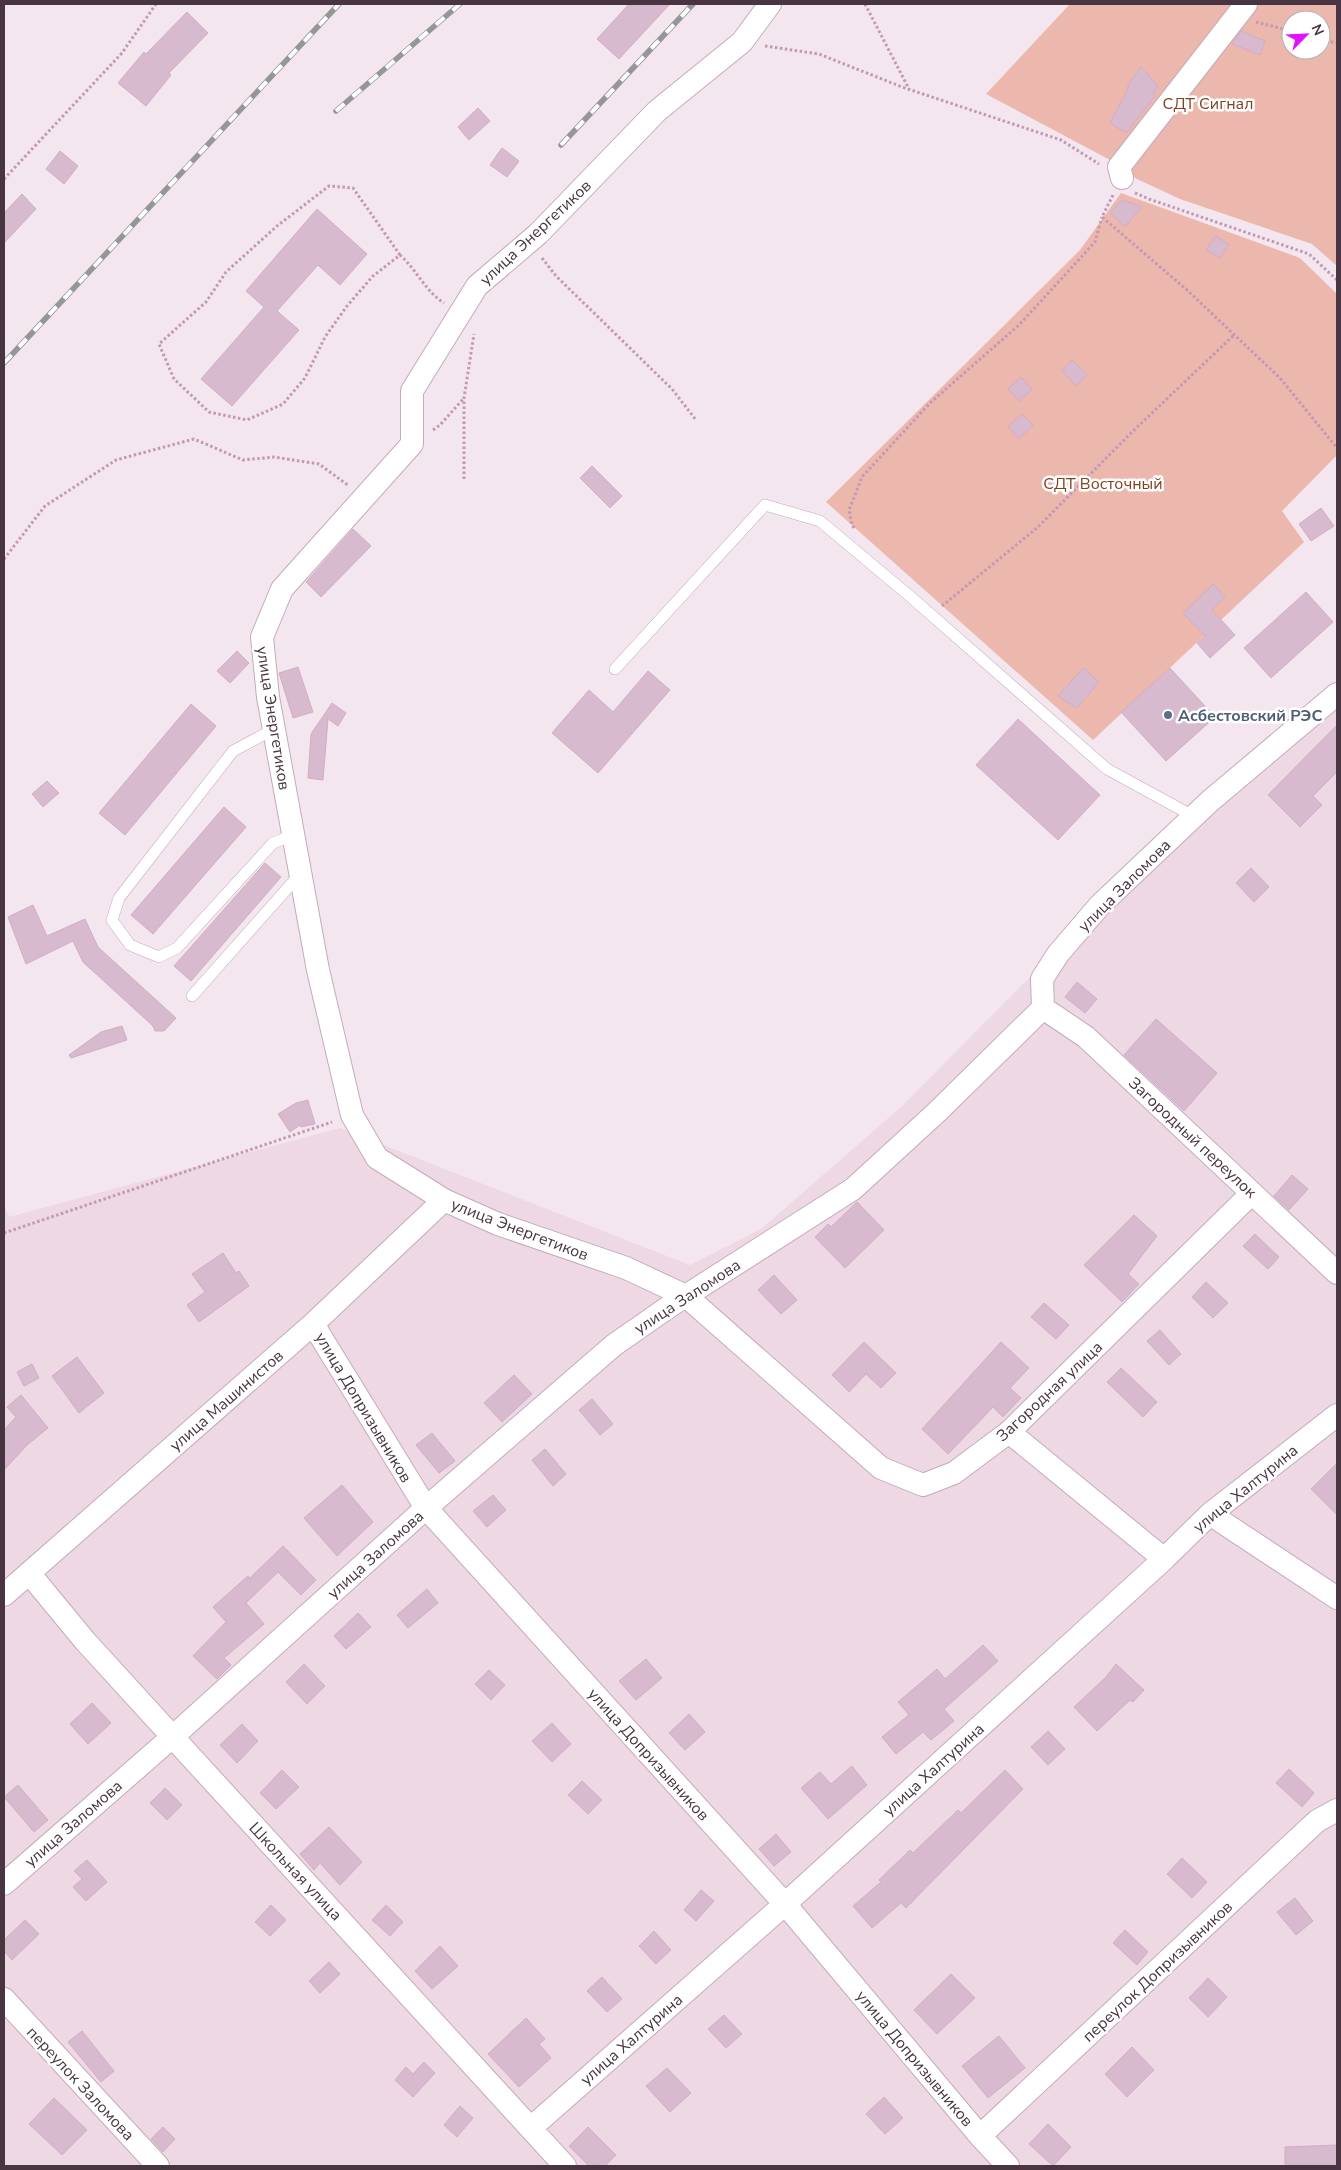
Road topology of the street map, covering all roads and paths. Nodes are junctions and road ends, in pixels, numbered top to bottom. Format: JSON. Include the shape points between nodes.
{"nodes":[{"id":1,"x":156,"y":4,"type":"edge"},
{"id":2,"x":770,"y":4,"type":"edge"},
{"id":3,"x":865,"y":4,"type":"edge"},
{"id":4,"x":1241,"y":10,"type":"edge"},
{"id":5,"x":1281,"y":27,"type":"edge"},
{"id":6,"x":742,"y":42,"type":"junction"},
{"id":7,"x":909,"y":89,"type":"junction"},
{"id":8,"x":1122,"y":178,"type":"junction"},
{"id":9,"x":4,"y":179,"type":"edge"},
{"id":10,"x":1102,"y":217,"type":"junction"},
{"id":11,"x":529,"y":241,"type":"junction"},
{"id":12,"x":400,"y":255,"type":"junction"},
{"id":13,"x":1337,"y":280,"type":"edge"},
{"id":14,"x":460,"y":313,"type":"junction"},
{"id":15,"x":1234,"y":335,"type":"junction"},
{"id":16,"x":464,"y":398,"type":"junction"},
{"id":17,"x":696,"y":420,"type":"dead end"},
{"id":18,"x":412,"y":444,"type":"junction"},
{"id":19,"x":1337,"y":448,"type":"edge"},
{"id":20,"x":464,"y":478,"type":"dead end"},
{"id":21,"x":363,"y":497,"type":"junction"},
{"id":22,"x":859,"y":532,"type":"dead end"},
{"id":23,"x":4,"y":559,"type":"edge"},
{"id":24,"x":935,"y":600,"type":"dead end"},
{"id":25,"x":615,"y":669,"type":"dead end"},
{"id":26,"x":1337,"y":694,"type":"edge"},
{"id":27,"x":274,"y":729,"type":"junction"},
{"id":28,"x":1193,"y":816,"type":"junction"},
{"id":29,"x":294,"y":835,"type":"junction"},
{"id":30,"x":300,"y":873,"type":"junction"},
{"id":31,"x":192,"y":996,"type":"dead end"},
{"id":32,"x":1042,"y":1008,"type":"junction"},
{"id":33,"x":352,"y":1115,"type":"junction"},
{"id":34,"x":1252,"y":1193,"type":"junction"},
{"id":35,"x":444,"y":1200,"type":"junction"},
{"id":36,"x":4,"y":1233,"type":"edge"},
{"id":37,"x":1337,"y":1273,"type":"edge"},
{"id":38,"x":686,"y":1296,"type":"junction"},
{"id":39,"x":314,"y":1324,"type":"junction"},
{"id":40,"x":1337,"y":1415,"type":"edge"},
{"id":41,"x":1009,"y":1432,"type":"junction"},
{"id":42,"x":426,"y":1508,"type":"junction"},
{"id":43,"x":1210,"y":1514,"type":"junction"},
{"id":44,"x":1164,"y":1559,"type":"junction"},
{"id":45,"x":29,"y":1573,"type":"junction"},
{"id":46,"x":4,"y":1595,"type":"edge"},
{"id":47,"x":1337,"y":1598,"type":"edge"},
{"id":48,"x":173,"y":1736,"type":"junction"},
{"id":49,"x":1337,"y":1810,"type":"edge"},
{"id":50,"x":4,"y":1884,"type":"edge"},
{"id":51,"x":785,"y":1904,"type":"junction"},
{"id":52,"x":4,"y":1999,"type":"edge"},
{"id":53,"x":532,"y":2127,"type":"junction"},
{"id":54,"x":980,"y":2136,"type":"junction"},
{"id":55,"x":158,"y":2166,"type":"edge"},
{"id":56,"x":566,"y":2166,"type":"edge"},
{"id":57,"x":1008,"y":2166,"type":"edge"}],
"edges":[{"from":1,"to":9,"type":"path","via":[[122,53]]},
{"from":2,"to":6,"type":"street","name":"улица Энергетиков"},
{"from":3,"to":7,"type":"path"},
{"from":4,"to":5,"type":"path"},
{"from":4,"to":8,"type":"street","via":[[1119,167]]},
{"from":6,"to":7,"type":"path","via":[[819,54]]},
{"from":6,"to":11,"type":"street","name":"улица Энергетиков","via":[[657,111]]},
{"from":7,"to":8,"type":"path","via":[[1061,140]]},
{"from":8,"to":10,"type":"path"},
{"from":8,"to":13,"type":"path","via":[[1129,190],[1149,199],[1309,254]]},
{"from":10,"to":15,"type":"path"},
{"from":10,"to":22,"type":"path","via":[[1095,242],[1019,325],[930,402],[862,477],[849,510],[852,525]]},
{"from":11,"to":14,"type":"street","name":"улица Энергетиков","via":[[477,286]]},
{"from":11,"to":17,"type":"path","via":[[556,276],[672,389]]},
{"from":12,"to":12,"type":"path","via":[[373,276],[347,306],[325,338],[305,378],[283,404],[246,420],[209,412],[174,379],[159,344],[206,302],[226,272],[277,226],[329,186],[353,188]]},
{"from":12,"to":14,"type":"path","via":[[413,267],[433,296]]},
{"from":14,"to":16,"type":"path","via":[[474,332]]},
{"from":14,"to":18,"type":"street","name":"улица Энергетиков","via":[[412,391]]},
{"from":15,"to":19,"type":"path","via":[[1280,378]]},
{"from":15,"to":24,"type":"path","via":[[1131,432],[1038,528],[942,607]]},
{"from":16,"to":18,"type":"path","via":[[440,425]]},
{"from":16,"to":20,"type":"path"},
{"from":18,"to":21,"type":"street","name":"улица Энергетиков"},
{"from":21,"to":23,"type":"path","via":[[318,464],[274,457],[243,460],[194,439],[116,460],[45,506]]},
{"from":21,"to":27,"type":"street","name":"улица Энергетиков","via":[[282,589],[262,637]]},
{"from":25,"to":28,"type":"lane","via":[[765,505],[820,521],[1107,769]]},
{"from":26,"to":28,"type":"street","name":"улица Заломова"},
{"from":27,"to":29,"type":"street","name":"улица Энергетиков"},
{"from":27,"to":29,"type":"lane","via":[[234,752],[119,898],[112,920],[130,945],[159,957],[177,948],[273,843]]},
{"from":28,"to":32,"type":"street","name":"улица Заломова","via":[[1100,905],[1058,954],[1042,979]]},
{"from":29,"to":30,"type":"street","name":"улица Энергетиков"},
{"from":30,"to":31,"type":"lane"},
{"from":30,"to":33,"type":"street","name":"улица Энергетиков","via":[[318,970]]},
{"from":32,"to":34,"type":"street","name":"Загородный переулок","via":[[1086,1037]]},
{"from":32,"to":38,"type":"street","name":"улица Заломова","via":[[853,1189]]},
{"from":33,"to":35,"type":"street","name":"улица Энергетиков","via":[[377,1158]]},
{"from":33,"to":36,"type":"path"},
{"from":34,"to":37,"type":"street","name":"Загородный переулок"},
{"from":34,"to":41,"type":"street","name":"Загородная улица"},
{"from":35,"to":38,"type":"street","name":"улица Энергетиков","via":[[498,1224],[626,1268]]},
{"from":35,"to":39,"type":"street","name":"улица Машинистов"},
{"from":38,"to":41,"type":"street","name":"Загородная улица","via":[[881,1468],[923,1485],[954,1472]]},
{"from":38,"to":42,"type":"street","name":"улица Заломова","via":[[614,1345]]},
{"from":39,"to":42,"type":"street","name":"улица Допризывников"},
{"from":39,"to":45,"type":"street","name":"улица Машинистов"},
{"from":40,"to":43,"type":"street","name":"улица Халтурина"},
{"from":41,"to":44,"type":"street"},
{"from":42,"to":48,"type":"street","name":"улица Заломова"},
{"from":42,"to":51,"type":"street","name":"улица Допризывников"},
{"from":43,"to":44,"type":"street","name":"улица Халтурина"},
{"from":43,"to":47,"type":"street"},
{"from":44,"to":51,"type":"street","name":"улица Халтурина"},
{"from":45,"to":46,"type":"street","name":"улица Машинистов"},
{"from":45,"to":48,"type":"street","name":"Школьная улица","via":[[85,1641]]},
{"from":48,"to":50,"type":"street","name":"улица Заломова"},
{"from":48,"to":53,"type":"street","name":"Школьная улица"},
{"from":49,"to":54,"type":"street","name":"переулок Допризывников","via":[[1316,1821]]},
{"from":51,"to":53,"type":"street","name":"улица Халтурина"},
{"from":51,"to":54,"type":"street","name":"улица Допризывников"},
{"from":52,"to":55,"type":"street","name":"переулок Заломова"},
{"from":53,"to":56,"type":"street","name":"Школьная улица"},
{"from":54,"to":57,"type":"street","name":"улица Допризывников"}]}
